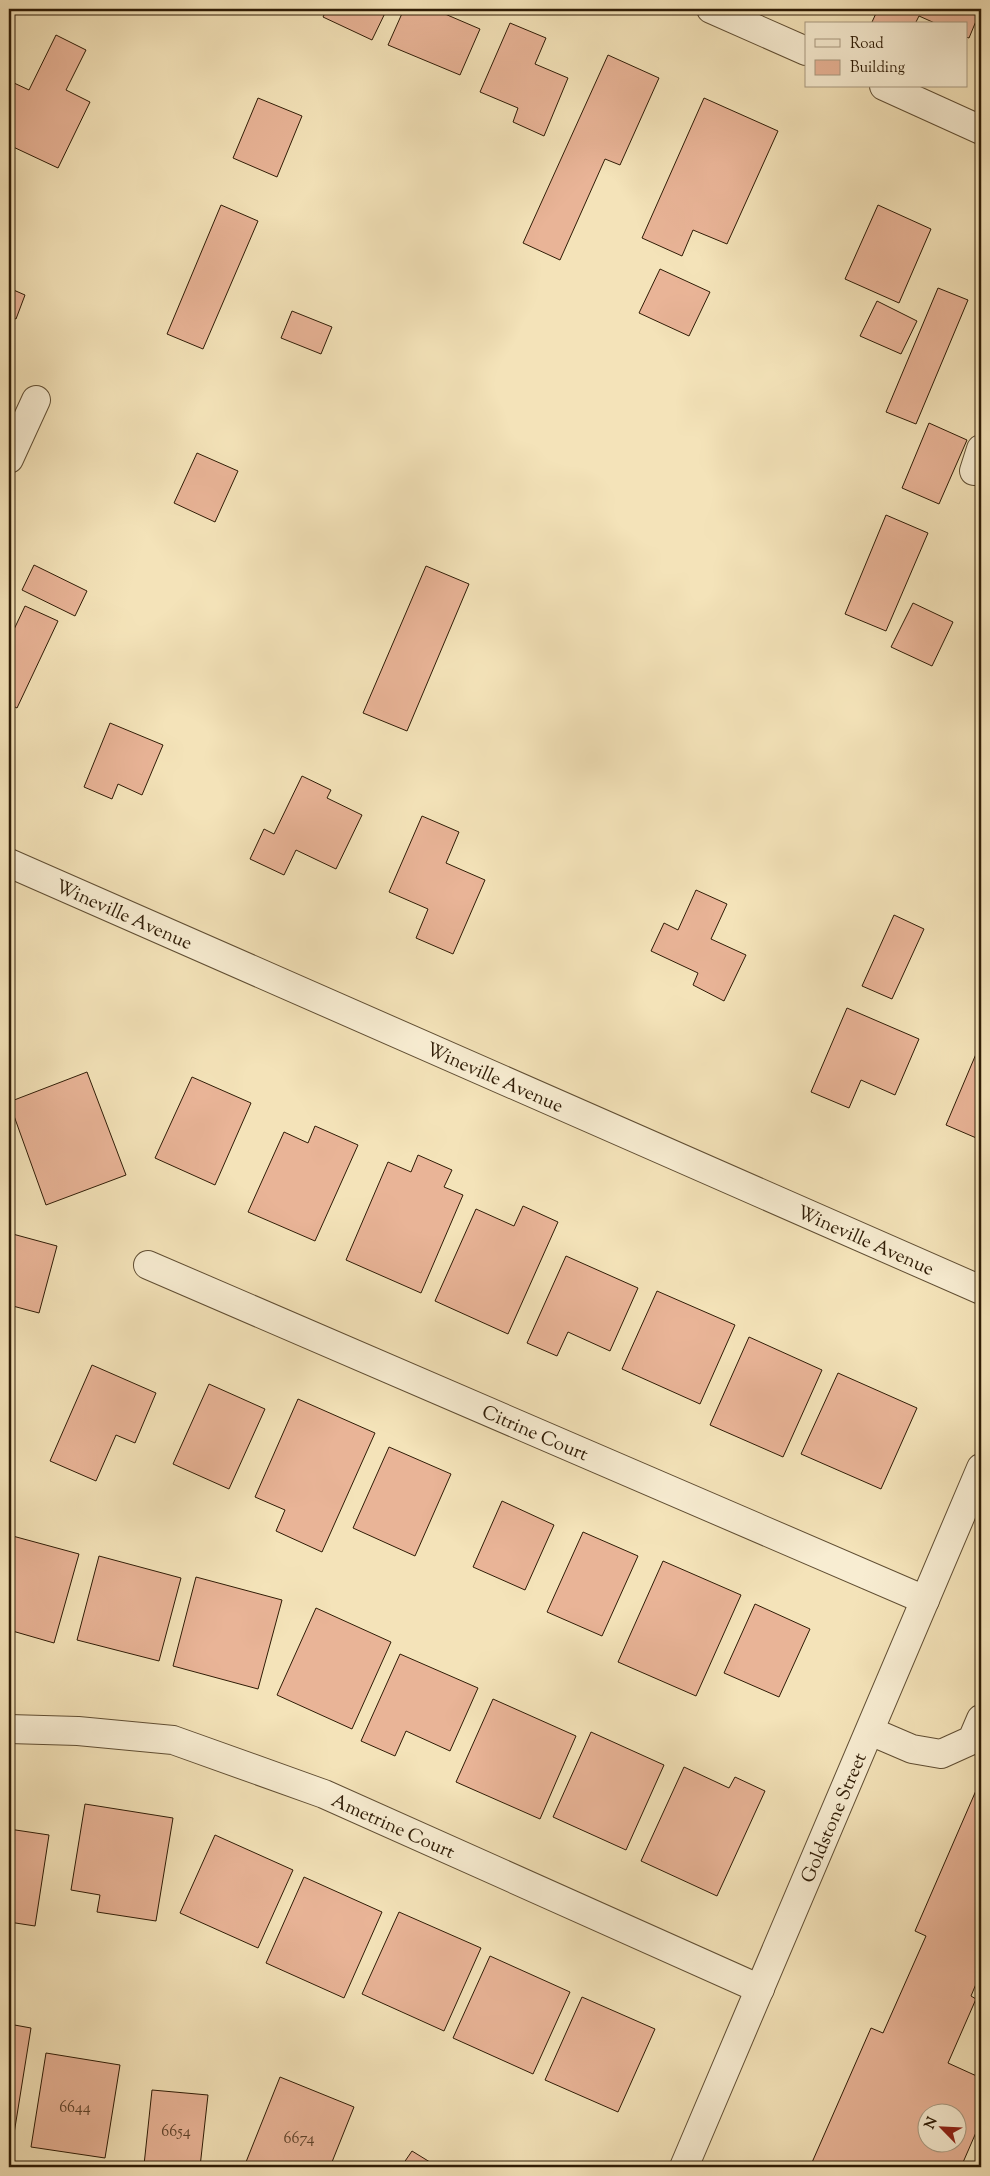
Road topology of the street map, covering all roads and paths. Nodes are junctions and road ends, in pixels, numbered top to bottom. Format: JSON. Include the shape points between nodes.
{"nodes":[{"id":1,"x":711,"y":9,"type":"edge"},
{"id":2,"x":805,"y":51,"type":"edge"},
{"id":3,"x":888,"y":88,"type":"edge"},
{"id":4,"x":981,"y":130,"type":"edge"},
{"id":5,"x":36,"y":400,"type":"dead end"},
{"id":6,"x":9,"y":459,"type":"edge"},
{"id":7,"x":9,"y":863,"type":"edge"},
{"id":8,"x":148,"y":1266,"type":"dead end"},
{"id":9,"x":981,"y":1290,"type":"edge"},
{"id":10,"x":981,"y":1468,"type":"edge"},
{"id":11,"x":925,"y":1600,"type":"junction"},
{"id":12,"x":981,"y":1719,"type":"edge"},
{"id":13,"x":9,"y":1729,"type":"edge"},
{"id":14,"x":870,"y":1732,"type":"junction"},
{"id":15,"x":760,"y":1989,"type":"junction"},
{"id":16,"x":684,"y":2167,"type":"edge"}],
"edges":[{"from":1,"to":2,"type":"street"},
{"from":3,"to":4,"type":"street"},
{"from":5,"to":6,"type":"street"},
{"from":7,"to":9,"type":"street","name":"Wineville Avenue"},
{"from":8,"to":11,"type":"street","name":"Citrine Court"},
{"from":10,"to":11,"type":"street","name":"Goldstone Street"},
{"from":11,"to":14,"type":"street","name":"Goldstone Street"},
{"from":12,"to":14,"type":"street","via":[[972,1740],[941,1754],[912,1749]]},
{"from":13,"to":15,"type":"street","name":"Ametrine Court","via":[[78,1731],[173,1740],[324,1794]]},
{"from":14,"to":15,"type":"street","name":"Goldstone Street"},
{"from":15,"to":16,"type":"street","name":"Goldstone Street"}]}
